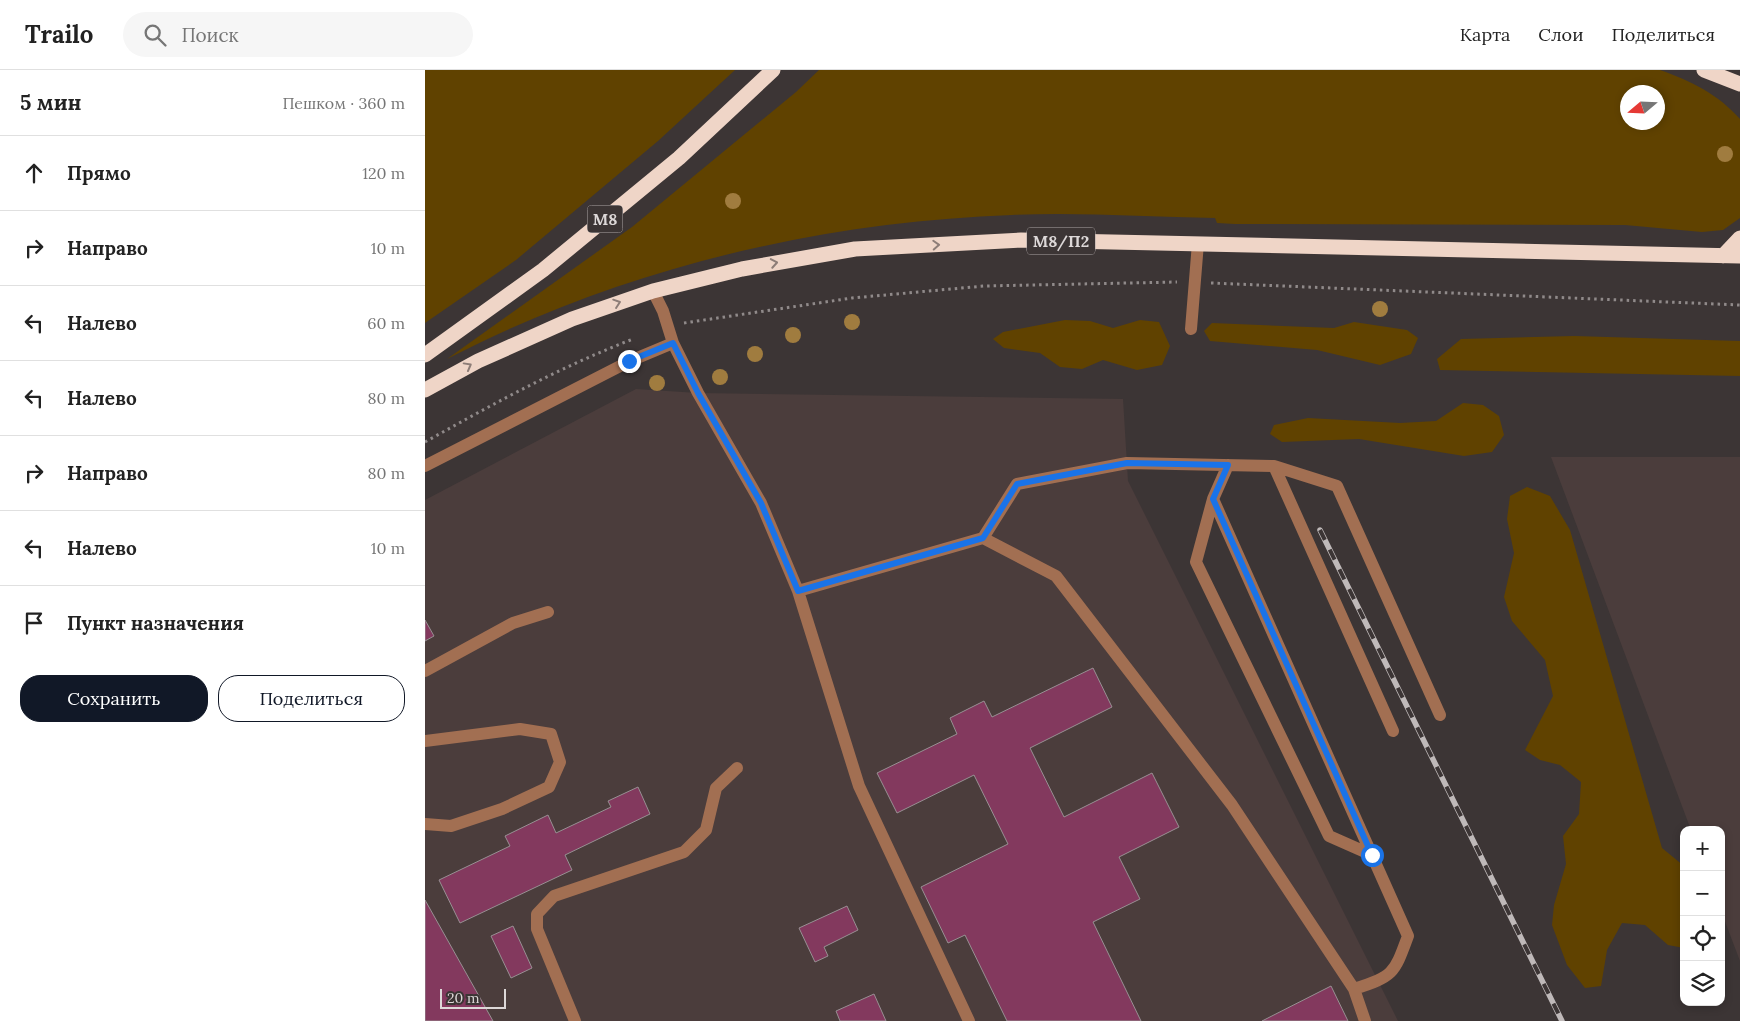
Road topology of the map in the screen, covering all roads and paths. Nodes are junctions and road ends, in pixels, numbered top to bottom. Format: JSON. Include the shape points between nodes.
{"nodes":[{"id":1,"x":773,"y":70,"type":"edge"},
{"id":2,"x":1704,"y":70,"type":"edge"},
{"id":3,"x":1740,"y":85,"type":"edge"},
{"id":4,"x":1740,"y":238,"type":"edge"},
{"id":5,"x":1198,"y":243,"type":"junction"},
{"id":6,"x":1723,"y":256,"type":"junction"},
{"id":7,"x":1740,"y":256,"type":"edge"},
{"id":8,"x":1195,"y":282,"type":"junction"},
{"id":9,"x":653,"y":291,"type":"junction"},
{"id":10,"x":1740,"y":305,"type":"edge"},
{"id":11,"x":667,"y":325,"type":"junction"},
{"id":12,"x":1191,"y":329,"type":"dead end"},
{"id":13,"x":673,"y":343,"type":"junction"},
{"id":14,"x":425,"y":355,"type":"edge"},
{"id":15,"x":425,"y":390,"type":"edge"},
{"id":16,"x":425,"y":442,"type":"edge"},
{"id":17,"x":1228,"y":465,"type":"junction"},
{"id":18,"x":425,"y":466,"type":"edge"},
{"id":19,"x":1274,"y":466,"type":"junction"},
{"id":20,"x":1213,"y":499,"type":"junction"},
{"id":21,"x":983,"y":538,"type":"junction"},
{"id":22,"x":798,"y":591,"type":"junction"},
{"id":23,"x":548,"y":612,"type":"dead end"},
{"id":24,"x":425,"y":671,"type":"edge"},
{"id":25,"x":1440,"y":715,"type":"dead end"},
{"id":26,"x":1393,"y":731,"type":"dead end"},
{"id":27,"x":425,"y":741,"type":"edge"},
{"id":28,"x":737,"y":768,"type":"dead end"},
{"id":29,"x":425,"y":824,"type":"edge"},
{"id":30,"x":1372,"y":855,"type":"junction"},
{"id":31,"x":1354,"y":989,"type":"junction"},
{"id":32,"x":575,"y":1021,"type":"edge"},
{"id":33,"x":969,"y":1021,"type":"edge"},
{"id":34,"x":1365,"y":1021,"type":"edge"}],
"edges":[{"from":1,"to":14,"type":"highway","number":"М8","via":[[679,158],[543,270]]},
{"from":2,"to":3,"type":"highway"},
{"from":4,"to":6,"type":"highway"},
{"from":5,"to":6,"type":"highway","number":"М8/П2"},
{"from":5,"to":8,"type":"lane"},
{"from":9,"to":5,"type":"highway","number":"М8/П2","one_way":true,"via":[[742,269],[855,249],[1021,240]]},
{"from":6,"to":7,"type":"highway","number":"М8/П2"},
{"from":8,"to":10,"type":"path"},
{"from":8,"to":11,"type":"path","via":[[975,287],[852,298]]},
{"from":8,"to":12,"type":"lane"},
{"from":9,"to":11,"type":"lane"},
{"from":15,"to":9,"type":"highway","number":"М8/П2","one_way":true,"via":[[478,361],[572,319]]},
{"from":11,"to":13,"type":"lane"},
{"from":11,"to":16,"type":"path","via":[[594,354],[514,392]]},
{"from":13,"to":18,"type":"lane","via":[[629,361]]},
{"from":13,"to":22,"type":"lane","via":[[761,503]]},
{"from":17,"to":19,"type":"lane"},
{"from":17,"to":20,"type":"lane"},
{"from":17,"to":21,"type":"lane","via":[[1127,463],[1017,484]]},
{"from":19,"to":25,"type":"lane","via":[[1337,486]]},
{"from":19,"to":26,"type":"lane"},
{"from":20,"to":30,"type":"lane"},
{"from":20,"to":30,"type":"lane","via":[[1196,562],[1329,836]]},
{"from":21,"to":22,"type":"lane"},
{"from":21,"to":31,"type":"lane","via":[[1056,576],[1232,805]]},
{"from":22,"to":33,"type":"lane","via":[[859,786]]},
{"from":23,"to":24,"type":"lane","via":[[513,623]]},
{"from":27,"to":29,"type":"lane","via":[[520,729],[551,734],[560,762],[549,787],[502,809],[451,826]]},
{"from":28,"to":32,"type":"lane","via":[[716,788],[706,830],[684,852],[554,896],[537,914],[537,930]]},
{"from":30,"to":31,"type":"lane","via":[[1408,936],[1396,968],[1379,981]]},
{"from":31,"to":34,"type":"lane"}]}
